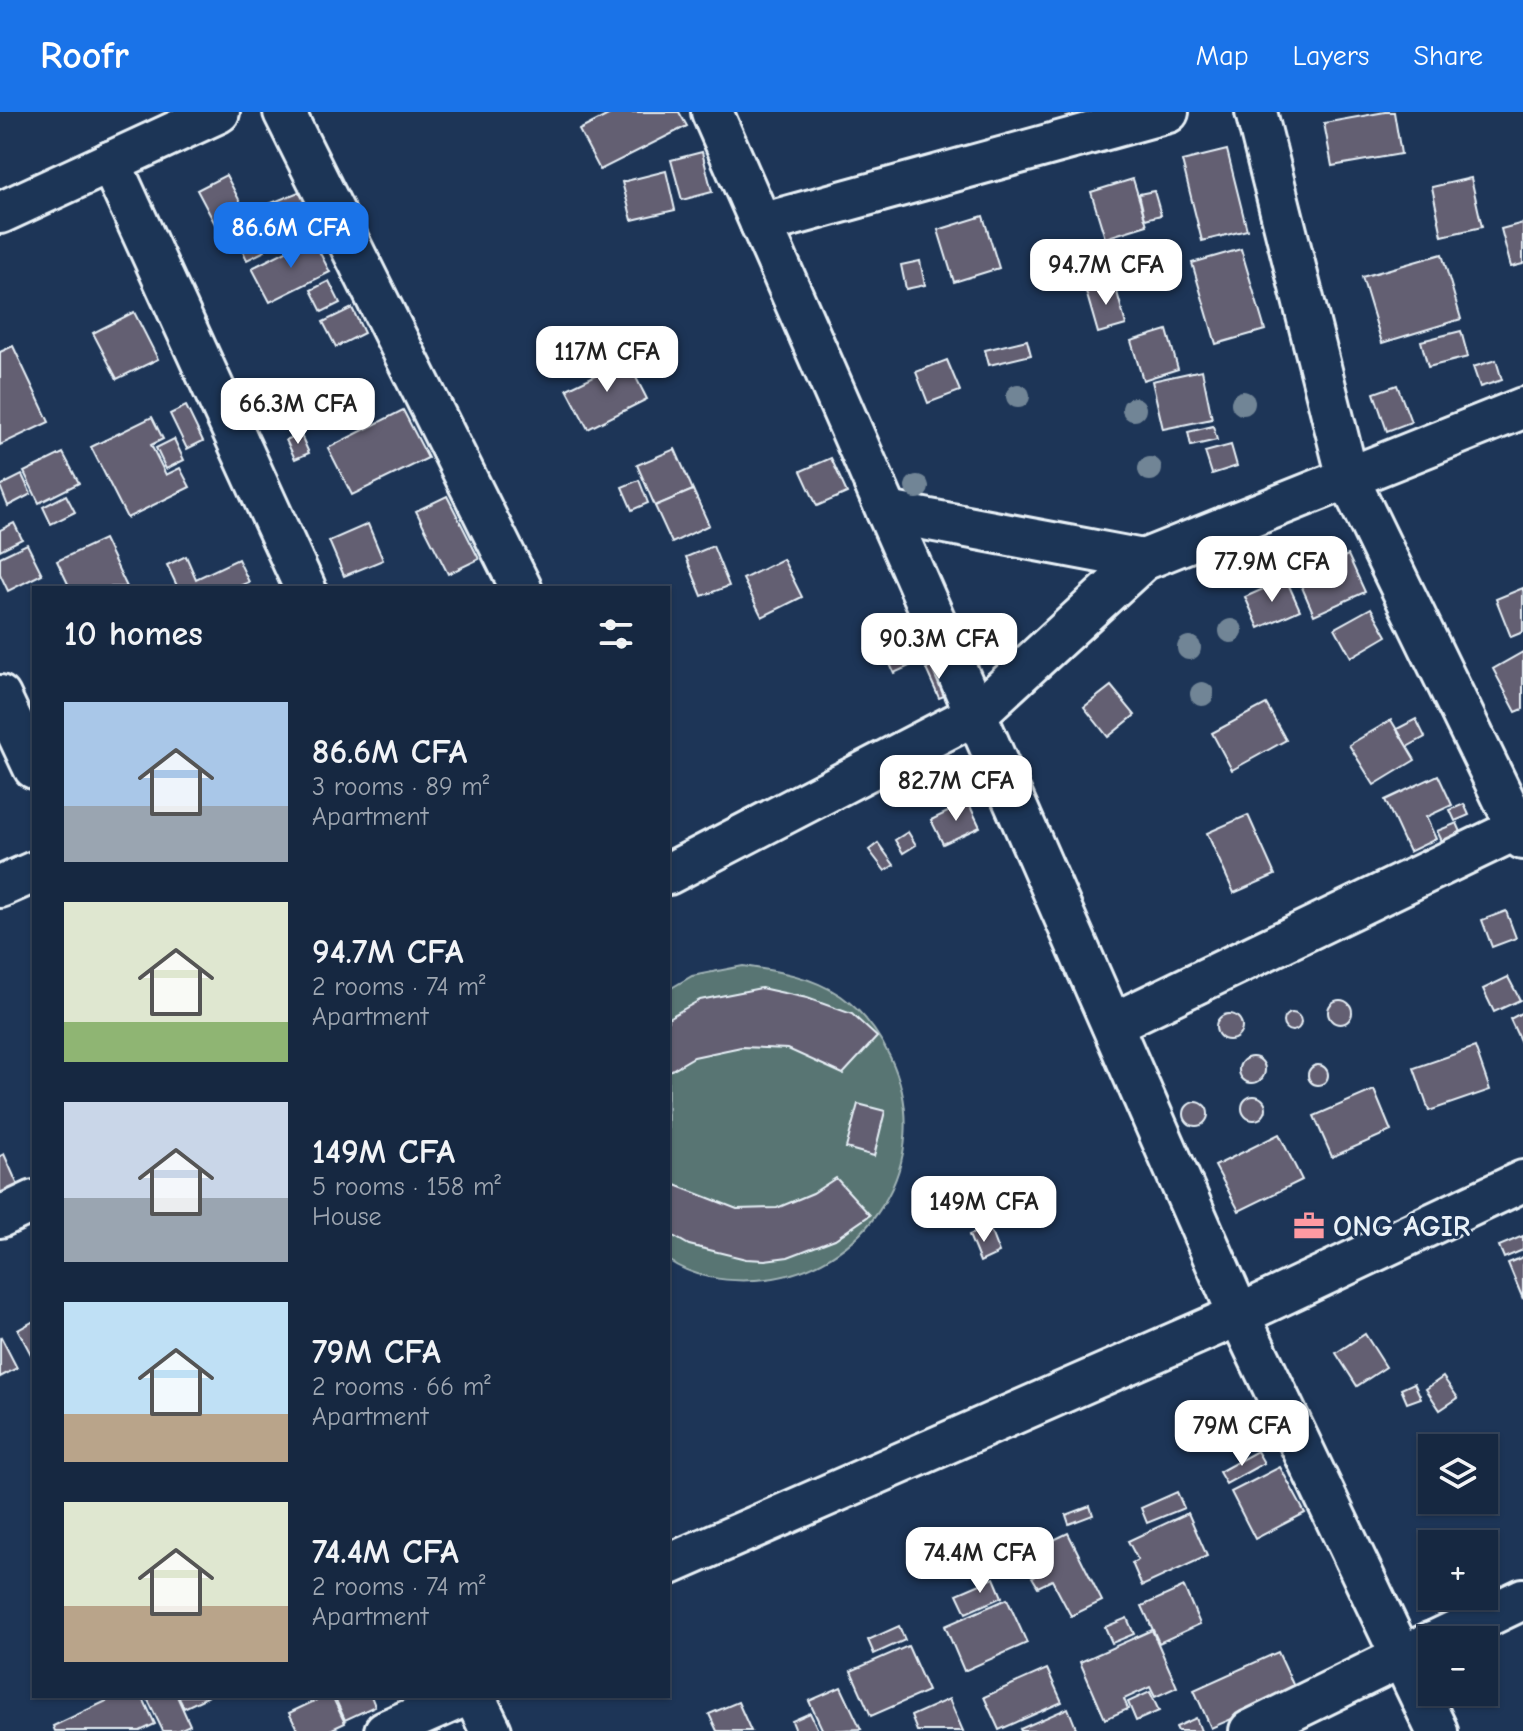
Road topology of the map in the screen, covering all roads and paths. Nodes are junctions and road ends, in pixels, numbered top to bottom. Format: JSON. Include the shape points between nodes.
{"nodes":[{"id":1,"x":219,"y":112,"type":"edge"},
{"id":2,"x":284,"y":112,"type":"edge"},
{"id":3,"x":712,"y":112,"type":"edge"},
{"id":4,"x":1168,"y":112,"type":"edge"},
{"id":5,"x":1256,"y":112,"type":"edge"},
{"id":6,"x":110,"y":162,"type":"junction"},
{"id":7,"x":0,"y":213,"type":"edge"},
{"id":8,"x":761,"y":224,"type":"junction"},
{"id":9,"x":1523,"y":408,"type":"edge"},
{"id":10,"x":1348,"y":478,"type":"junction"},
{"id":11,"x":887,"y":512,"type":"junction"},
{"id":12,"x":1143,"y":560,"type":"junction"},
{"id":13,"x":304,"y":586,"type":"edge"},
{"id":14,"x":520,"y":586,"type":"edge"},
{"id":15,"x":0,"y":696,"type":"edge"},
{"id":16,"x":976,"y":714,"type":"junction"},
{"id":17,"x":32,"y":764,"type":"edge"},
{"id":18,"x":1521,"y":831,"type":"edge"},
{"id":19,"x":32,"y":873,"type":"edge"},
{"id":20,"x":670,"y":873,"type":"edge"},
{"id":21,"x":0,"y":887,"type":"edge"},
{"id":22,"x":1112,"y":1024,"type":"junction"},
{"id":23,"x":1523,"y":1181,"type":"edge"},
{"id":24,"x":32,"y":1202,"type":"edge"},
{"id":25,"x":0,"y":1217,"type":"edge"},
{"id":26,"x":1239,"y":1315,"type":"junction"},
{"id":27,"x":670,"y":1564,"type":"edge"},
{"id":28,"x":1523,"y":1599,"type":"edge"},
{"id":29,"x":1466,"y":1626,"type":"edge"},
{"id":30,"x":1418,"y":1637,"type":"edge"},
{"id":31,"x":1418,"y":1648,"type":"edge"},
{"id":32,"x":459,"y":1698,"type":"edge"},
{"id":33,"x":475,"y":1698,"type":"edge"},
{"id":34,"x":1433,"y":1706,"type":"edge"},
{"id":35,"x":385,"y":1731,"type":"edge"},
{"id":36,"x":491,"y":1731,"type":"edge"},
{"id":37,"x":1250,"y":1731,"type":"edge"},
{"id":38,"x":1437,"y":1731,"type":"edge"}],
"edges":[{"from":1,"to":6,"type":"street"},
{"from":2,"to":14,"type":"street"},
{"from":3,"to":8,"type":"street"},
{"from":4,"to":8,"type":"street"},
{"from":5,"to":10,"type":"street"},
{"from":6,"to":7,"type":"street"},
{"from":6,"to":13,"type":"street"},
{"from":8,"to":11,"type":"street"},
{"from":9,"to":10,"type":"street"},
{"from":10,"to":12,"type":"street"},
{"from":10,"to":18,"type":"street"},
{"from":11,"to":12,"type":"street"},
{"from":11,"to":16,"type":"street"},
{"from":12,"to":16,"type":"street"},
{"from":15,"to":17,"type":"street"},
{"from":16,"to":20,"type":"street"},
{"from":16,"to":22,"type":"street"},
{"from":18,"to":22,"type":"street"},
{"from":19,"to":21,"type":"street"},
{"from":22,"to":26,"type":"street"},
{"from":23,"to":26,"type":"street"},
{"from":24,"to":25,"type":"street"},
{"from":26,"to":27,"type":"street"},
{"from":26,"to":30,"type":"street"},
{"from":28,"to":29,"type":"street"},
{"from":31,"to":37,"type":"street"},
{"from":32,"to":35,"type":"street"},
{"from":33,"to":36,"type":"street"},
{"from":34,"to":38,"type":"street"}]}
